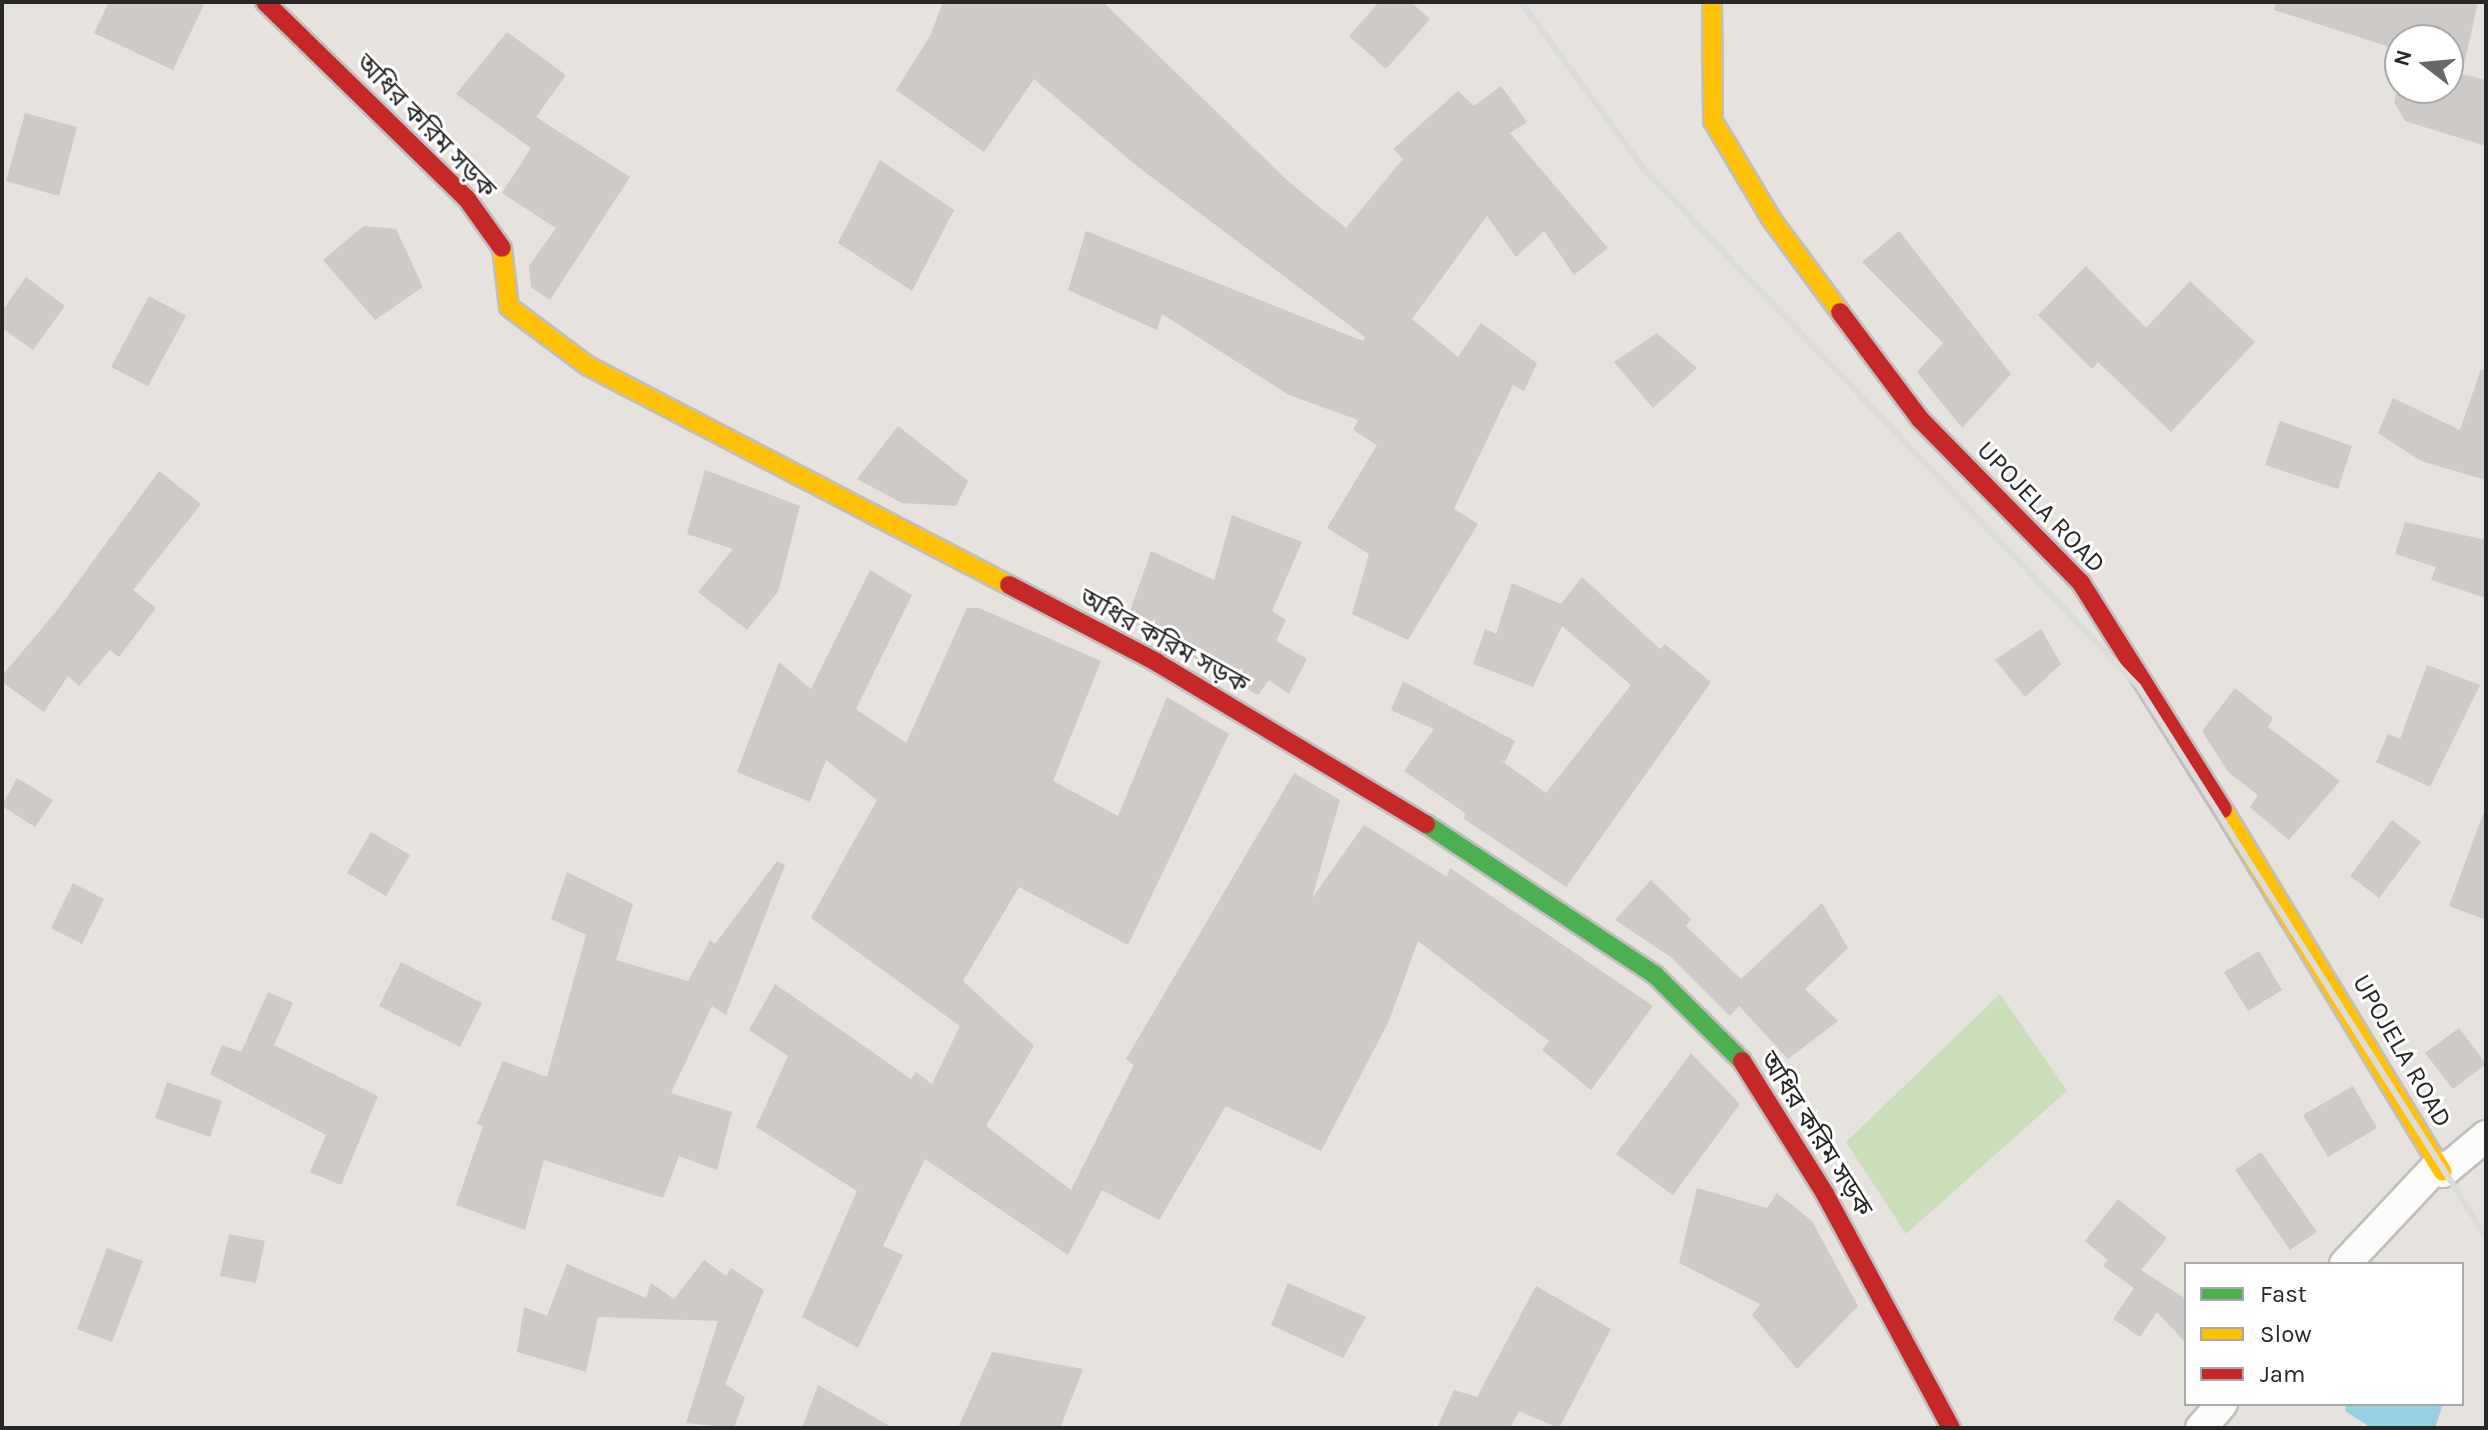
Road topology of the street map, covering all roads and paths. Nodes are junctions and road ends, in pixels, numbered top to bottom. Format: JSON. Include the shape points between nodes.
{"nodes":[{"id":1,"x":265,"y":2,"type":"edge"},
{"id":2,"x":1712,"y":2,"type":"edge"},
{"id":3,"x":2486,"y":1136,"type":"edge"},
{"id":4,"x":2443,"y":1172,"type":"junction"},
{"id":5,"x":2347,"y":1262,"type":"edge"},
{"id":6,"x":2220,"y":1406,"type":"edge"},
{"id":7,"x":1951,"y":1428,"type":"edge"},
{"id":8,"x":2201,"y":1428,"type":"edge"}],
"edges":[{"from":1,"to":7,"type":"main road","name":"অধির করিম সড়ক","via":[[467,199],[503,250],[509,307],[588,366],[1156,662],[1436,830],[1655,975],[1741,1060],[1825,1194]]},
{"from":2,"to":4,"type":"main road","name":"UPOJELA ROAD","via":[[1713,121],[1772,220],[1920,419],[2081,583]]},
{"from":3,"to":4,"type":"street"},
{"from":4,"to":5,"type":"street","via":[[2437,1166]]},
{"from":6,"to":8,"type":"street"}]}
